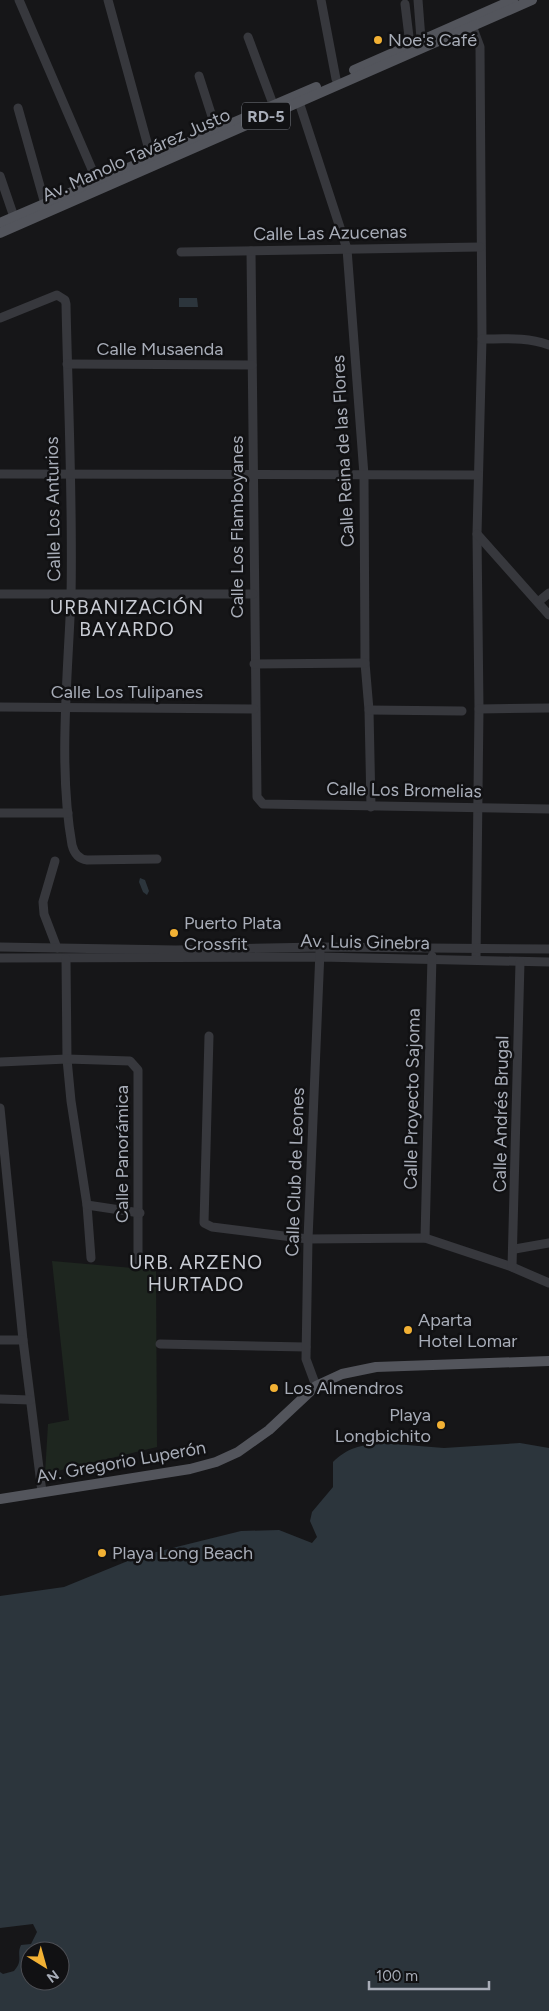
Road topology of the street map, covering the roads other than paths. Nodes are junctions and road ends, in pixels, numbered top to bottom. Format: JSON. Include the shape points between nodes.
{"nodes":[{"id":1,"x":18,"y":0,"type":"edge"},
{"id":2,"x":108,"y":0,"type":"edge"},
{"id":3,"x":321,"y":0,"type":"edge"},
{"id":4,"x":418,"y":0,"type":"edge"},
{"id":5,"x":513,"y":0,"type":"edge"},
{"id":6,"x":532,"y":0,"type":"edge"},
{"id":7,"x":405,"y":4,"type":"dead end"},
{"id":8,"x":471,"y":23,"type":"junction"},
{"id":9,"x":248,"y":37,"type":"dead end"},
{"id":10,"x":421,"y":39,"type":"junction"},
{"id":11,"x":410,"y":44,"type":"junction"},
{"id":12,"x":199,"y":76,"type":"dead end"},
{"id":13,"x":336,"y":79,"type":"junction"},
{"id":14,"x":299,"y":102,"type":"junction"},
{"id":15,"x":274,"y":104,"type":"junction"},
{"id":16,"x":18,"y":108,"type":"dead end"},
{"id":17,"x":216,"y":129,"type":"junction"},
{"id":18,"x":152,"y":157,"type":"junction"},
{"id":19,"x":0,"y":176,"type":"edge"},
{"id":20,"x":97,"y":182,"type":"junction"},
{"id":21,"x":44,"y":204,"type":"junction"},
{"id":22,"x":14,"y":217,"type":"junction"},
{"id":23,"x":0,"y":223,"type":"edge"},
{"id":24,"x":0,"y":232,"type":"edge"},
{"id":25,"x":480,"y":247,"type":"junction"},
{"id":26,"x":348,"y":249,"type":"junction"},
{"id":27,"x":251,"y":251,"type":"junction"},
{"id":28,"x":181,"y":252,"type":"dead end"},
{"id":29,"x":0,"y":318,"type":"edge"},
{"id":30,"x":482,"y":340,"type":"junction"},
{"id":31,"x":549,"y":345,"type":"edge"},
{"id":32,"x":67,"y":364,"type":"junction"},
{"id":33,"x":252,"y":365,"type":"junction"},
{"id":34,"x":0,"y":474,"type":"edge"},
{"id":35,"x":70,"y":475,"type":"junction"},
{"id":36,"x":253,"y":475,"type":"junction"},
{"id":37,"x":364,"y":475,"type":"junction"},
{"id":38,"x":478,"y":475,"type":"junction"},
{"id":39,"x":477,"y":534,"type":"junction"},
{"id":40,"x":549,"y":593,"type":"edge"},
{"id":41,"x":0,"y":594,"type":"edge"},
{"id":42,"x":71,"y":594,"type":"junction"},
{"id":43,"x":253,"y":594,"type":"junction"},
{"id":44,"x":538,"y":602,"type":"junction"},
{"id":45,"x":549,"y":615,"type":"edge"},
{"id":46,"x":365,"y":663,"type":"junction"},
{"id":47,"x":254,"y":664,"type":"junction"},
{"id":48,"x":0,"y":707,"type":"edge"},
{"id":49,"x":66,"y":708,"type":"junction"},
{"id":50,"x":549,"y":708,"type":"edge"},
{"id":51,"x":254,"y":709,"type":"junction"},
{"id":52,"x":479,"y":709,"type":"junction"},
{"id":53,"x":369,"y":710,"type":"junction"},
{"id":54,"x":462,"y":711,"type":"dead end"},
{"id":55,"x":259,"y":802,"type":"joint"},
{"id":56,"x":371,"y":807,"type":"junction"},
{"id":57,"x":478,"y":807,"type":"junction"},
{"id":58,"x":549,"y":809,"type":"edge"},
{"id":59,"x":0,"y":813,"type":"edge"},
{"id":60,"x":68,"y":813,"type":"junction"},
{"id":61,"x":157,"y":859,"type":"dead end"},
{"id":62,"x":54,"y":861,"type":"dead end"},
{"id":63,"x":0,"y":947,"type":"edge"},
{"id":64,"x":477,"y":947,"type":"junction"},
{"id":65,"x":57,"y":948,"type":"junction"},
{"id":66,"x":434,"y":948,"type":"junction"},
{"id":67,"x":549,"y":949,"type":"edge"},
{"id":68,"x":320,"y":952,"type":"junction"},
{"id":69,"x":0,"y":958,"type":"edge"},
{"id":70,"x":66,"y":959,"type":"junction"},
{"id":71,"x":432,"y":960,"type":"junction"},
{"id":72,"x":476,"y":960,"type":"junction"},
{"id":73,"x":520,"y":962,"type":"junction"},
{"id":74,"x":549,"y":962,"type":"edge"},
{"id":75,"x":209,"y":1036,"type":"dead end"},
{"id":76,"x":67,"y":1059,"type":"junction"},
{"id":77,"x":0,"y":1062,"type":"edge"},
{"id":78,"x":0,"y":1108,"type":"edge"},
{"id":79,"x":87,"y":1205,"type":"junction"},
{"id":80,"x":140,"y":1213,"type":"junction"},
{"id":81,"x":425,"y":1238,"type":"junction"},
{"id":82,"x":308,"y":1239,"type":"junction"},
{"id":83,"x":549,"y":1243,"type":"edge"},
{"id":84,"x":515,"y":1249,"type":"junction"},
{"id":85,"x":91,"y":1258,"type":"dead end"},
{"id":86,"x":138,"y":1260,"type":"dead end"},
{"id":87,"x":512,"y":1267,"type":"junction"},
{"id":88,"x":549,"y":1283,"type":"edge"},
{"id":89,"x":0,"y":1340,"type":"edge"},
{"id":90,"x":23,"y":1340,"type":"junction"},
{"id":91,"x":160,"y":1344,"type":"dead end"},
{"id":92,"x":306,"y":1347,"type":"junction"},
{"id":93,"x":549,"y":1361,"type":"edge"},
{"id":94,"x":316,"y":1386,"type":"junction"},
{"id":95,"x":0,"y":1399,"type":"edge"},
{"id":96,"x":30,"y":1400,"type":"junction"},
{"id":97,"x":42,"y":1492,"type":"junction"},
{"id":98,"x":0,"y":1499,"type":"edge"}],
"edges":[{"from":1,"to":20,"type":"street"},
{"from":2,"to":18,"type":"street"},
{"from":3,"to":13,"type":"street"},
{"from":4,"to":10,"type":"street"},
{"from":5,"to":8,"type":"main road","name":"Av. Manolo Tavárez Justo","number":"RD-5"},
{"from":6,"to":8,"type":"main road","name":"Av. Manolo Tavárez Justo","number":"RD-5"},
{"from":7,"to":11,"type":"street"},
{"from":8,"to":10,"type":"main road","name":"Av. Manolo Tavárez Justo","number":"RD-5"},
{"from":8,"to":14,"type":"main road","name":"Av. Manolo Tavárez Justo","number":"RD-5"},
{"from":8,"to":25,"type":"street","via":[[480,47]]},
{"from":9,"to":15,"type":"street"},
{"from":10,"to":11,"type":"main road","name":"Av. Manolo Tavárez Justo","number":"RD-5"},
{"from":11,"to":13,"type":"main road","name":"Av. Manolo Tavárez Justo","number":"RD-5"},
{"from":12,"to":17,"type":"street"},
{"from":13,"to":15,"type":"main road","name":"Av. Manolo Tavárez Justo","number":"RD-5"},
{"from":14,"to":24,"type":"main road","name":"Av. Manolo Tavárez Justo","number":"RD-5"},
{"from":14,"to":26,"type":"street","name":"Calle Reina de las Flores"},
{"from":15,"to":17,"type":"main road","name":"Av. Manolo Tavárez Justo","number":"RD-5"},
{"from":16,"to":21,"type":"street"},
{"from":17,"to":18,"type":"main road","name":"Av. Manolo Tavárez Justo","number":"RD-5"},
{"from":18,"to":20,"type":"main road","name":"Av. Manolo Tavárez Justo","number":"RD-5"},
{"from":19,"to":22,"type":"street"},
{"from":20,"to":21,"type":"main road","name":"Av. Manolo Tavárez Justo","number":"RD-5"},
{"from":21,"to":22,"type":"main road","name":"Av. Manolo Tavárez Justo","number":"RD-5"},
{"from":22,"to":23,"type":"main road","name":"Av. Manolo Tavárez Justo","number":"RD-5"},
{"from":25,"to":26,"type":"street","name":"Calle Las Azucenas"},
{"from":25,"to":30,"type":"street"},
{"from":26,"to":27,"type":"street","name":"Calle Las Azucenas"},
{"from":26,"to":37,"type":"street","name":"Calle Reina de las Flores"},
{"from":27,"to":28,"type":"street","name":"Calle Las Azucenas"},
{"from":27,"to":33,"type":"street","name":"Calle Los Flamboyanes"},
{"from":29,"to":32,"type":"street","name":"Calle Los Anturios","via":[[53,296],[61,296],[66,304]]},
{"from":30,"to":31,"type":"street","via":[[537,340]]},
{"from":30,"to":38,"type":"street"},
{"from":32,"to":33,"type":"street","name":"Calle Musaenda"},
{"from":32,"to":35,"type":"street","name":"Calle Los Anturios"},
{"from":33,"to":36,"type":"street","name":"Calle Los Flamboyanes"},
{"from":34,"to":35,"type":"street"},
{"from":35,"to":36,"type":"street"},
{"from":35,"to":42,"type":"street","name":"Calle Los Anturios"},
{"from":36,"to":37,"type":"street"},
{"from":36,"to":43,"type":"street","name":"Calle Los Flamboyanes"},
{"from":37,"to":38,"type":"street"},
{"from":37,"to":46,"type":"street","name":"Calle Reina de las Flores"},
{"from":38,"to":39,"type":"street"},
{"from":39,"to":44,"type":"street"},
{"from":39,"to":52,"type":"street"},
{"from":40,"to":44,"type":"street"},
{"from":41,"to":42,"type":"street"},
{"from":42,"to":43,"type":"street"},
{"from":42,"to":49,"type":"street","name":"Calle Los Anturios"},
{"from":43,"to":47,"type":"street","name":"Calle Los Flamboyanes"},
{"from":44,"to":45,"type":"street"},
{"from":46,"to":47,"type":"street"},
{"from":46,"to":53,"type":"street","name":"Calle Reina de las Flores"},
{"from":47,"to":51,"type":"street","name":"Calle Los Flamboyanes"},
{"from":48,"to":49,"type":"street","name":"Calle Los Tulipanes"},
{"from":49,"to":51,"type":"street","name":"Calle Los Tulipanes"},
{"from":49,"to":60,"type":"street","name":"Calle Los Anturios"},
{"from":50,"to":52,"type":"street"},
{"from":51,"to":55,"type":"street","name":"Calle Los Flamboyanes"},
{"from":52,"to":57,"type":"street"},
{"from":53,"to":54,"type":"street"},
{"from":53,"to":56,"type":"street","name":"Calle Reina de las Flores"},
{"from":55,"to":56,"type":"street","name":"Calle Los Bromelias"},
{"from":56,"to":57,"type":"street","name":"Calle Los Bromelias"},
{"from":57,"to":58,"type":"street","name":"Calle Los Bromelias"},
{"from":57,"to":64,"type":"street"},
{"from":59,"to":60,"type":"street"},
{"from":60,"to":61,"type":"street","name":"Calle Los Anturios","via":[[74,852],[82,859]]},
{"from":62,"to":65,"type":"street","via":[[43,902],[44,914]]},
{"from":63,"to":65,"type":"street","name":"Av. Luis Ginebra"},
{"from":64,"to":66,"type":"street","name":"Av. Luis Ginebra"},
{"from":64,"to":67,"type":"street","name":"Av. Luis Ginebra"},
{"from":64,"to":72,"type":"street"},
{"from":65,"to":68,"type":"street","name":"Av. Luis Ginebra"},
{"from":66,"to":68,"type":"street","name":"Av. Luis Ginebra"},
{"from":66,"to":71,"type":"street","name":"Calle Proyecto Sajoma"},
{"from":68,"to":70,"type":"street","name":"Av. Luis Ginebra"},
{"from":68,"to":71,"type":"street","name":"Av. Luis Ginebra"},
{"from":68,"to":82,"type":"street","name":"Calle Club de Leones"},
{"from":69,"to":70,"type":"street","name":"Av. Luis Ginebra"},
{"from":70,"to":76,"type":"street"},
{"from":71,"to":72,"type":"street","name":"Av. Luis Ginebra"},
{"from":71,"to":81,"type":"street","name":"Calle Proyecto Sajoma"},
{"from":72,"to":73,"type":"street","name":"Av. Luis Ginebra"},
{"from":73,"to":74,"type":"street","name":"Av. Luis Ginebra"},
{"from":73,"to":84,"type":"street","name":"Calle Andrés Brugal"},
{"from":75,"to":82,"type":"street","via":[[204,1224]]},
{"from":76,"to":77,"type":"street","name":"Calle Panorámica"},
{"from":76,"to":79,"type":"street"},
{"from":76,"to":80,"type":"street","name":"Calle Panorámica","via":[[130,1061],[138,1070]]},
{"from":78,"to":90,"type":"street"},
{"from":79,"to":80,"type":"street"},
{"from":79,"to":85,"type":"street"},
{"from":80,"to":86,"type":"street","name":"Calle Panorámica"},
{"from":81,"to":82,"type":"street"},
{"from":81,"to":87,"type":"street"},
{"from":82,"to":92,"type":"street","name":"Calle Club de Leones"},
{"from":83,"to":84,"type":"street"},
{"from":84,"to":87,"type":"street","name":"Calle Andrés Brugal"},
{"from":87,"to":88,"type":"street"},
{"from":89,"to":90,"type":"street"},
{"from":90,"to":96,"type":"street"},
{"from":91,"to":92,"type":"street"},
{"from":92,"to":94,"type":"street","name":"Calle Club de Leones","via":[[306,1359]]},
{"from":93,"to":94,"type":"main road","name":"Av. Gregorio Luperón","via":[[376,1367],[342,1374]]},
{"from":94,"to":97,"type":"main road","name":"Av. Gregorio Luperón","via":[[269,1430],[238,1452],[216,1462]]},
{"from":95,"to":96,"type":"street"},
{"from":96,"to":97,"type":"street"},
{"from":97,"to":98,"type":"main road","name":"Av. Gregorio Luperón"}]}
